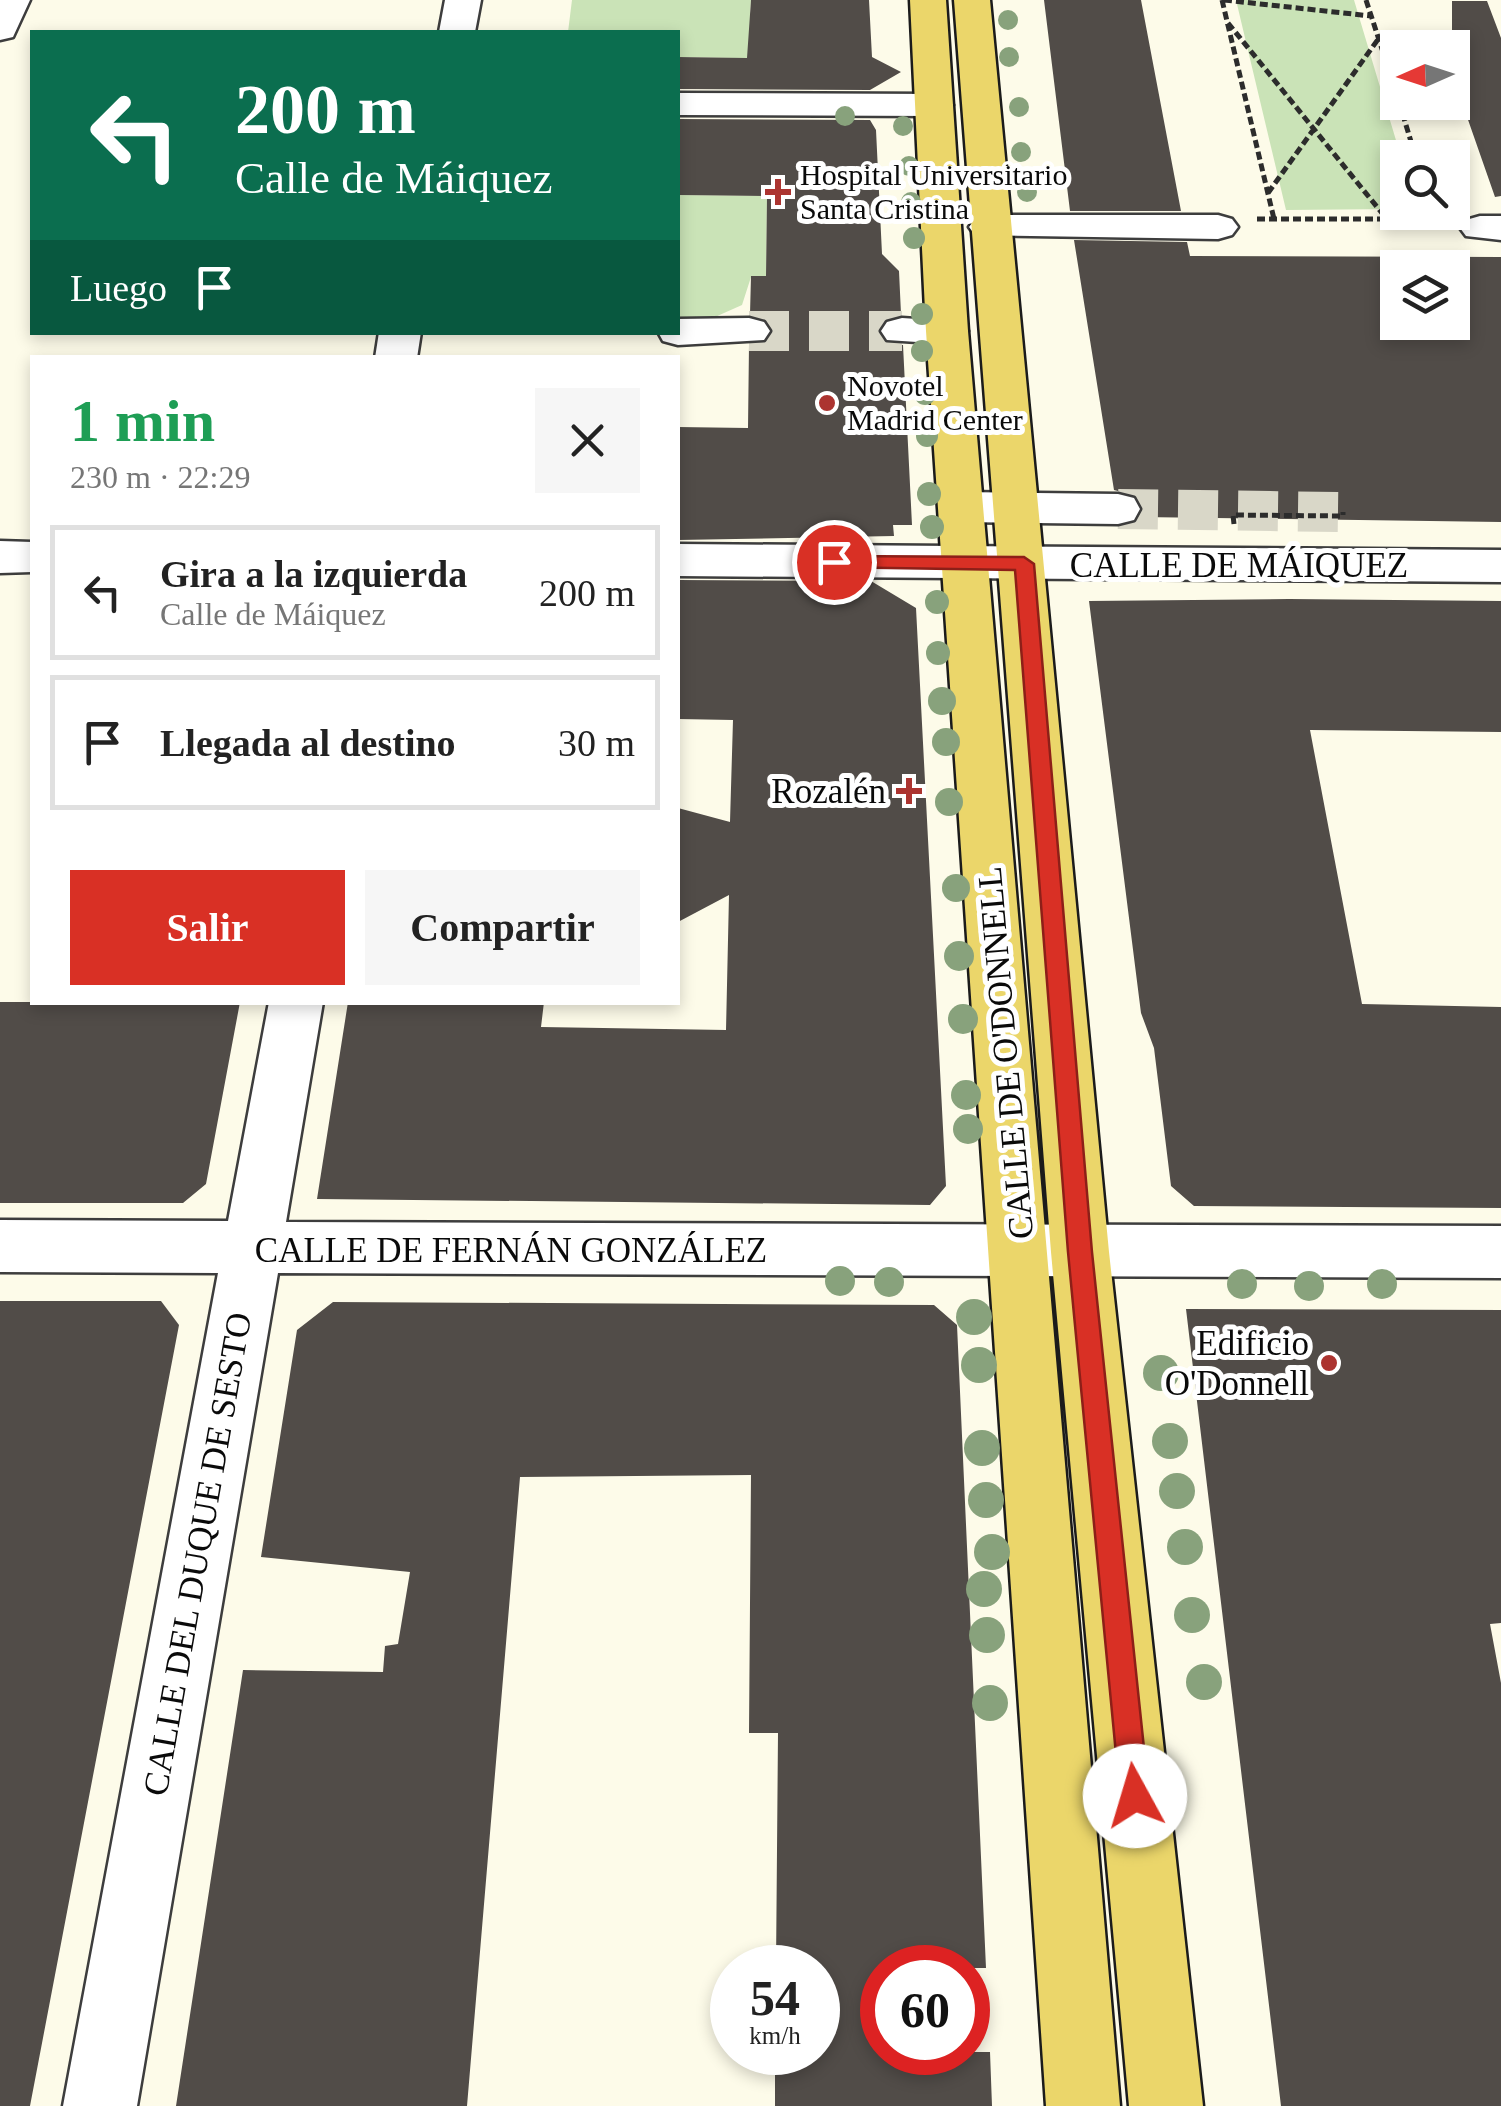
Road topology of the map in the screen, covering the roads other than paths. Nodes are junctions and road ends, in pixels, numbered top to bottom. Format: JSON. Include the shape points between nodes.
{"nodes":[{"id":1,"x":12,"y":0,"type":"edge"},
{"id":2,"x":462,"y":0,"type":"edge"},
{"id":3,"x":928,"y":0,"type":"edge"},
{"id":4,"x":972,"y":0,"type":"edge"},
{"id":5,"x":0,"y":28,"type":"edge"},
{"id":6,"x":457,"y":30,"type":"edge"},
{"id":7,"x":680,"y":104,"type":"edge"},
{"id":8,"x":934,"y":105,"type":"junction"},
{"id":9,"x":1236,"y":223,"type":"road end"},
{"id":10,"x":989,"y":227,"type":"junction"},
{"id":11,"x":902,"y":331,"type":"tunnel mouth"},
{"id":12,"x":946,"y":331,"type":"junction"},
{"id":13,"x":961,"y":506,"type":"junction"},
{"id":14,"x":1018,"y":508,"type":"junction"},
{"id":15,"x":1118,"y":509,"type":"tunnel mouth"},
{"id":16,"x":0,"y":557,"type":"edge"},
{"id":17,"x":30,"y":557,"type":"edge"},
{"id":18,"x":680,"y":560,"type":"edge"},
{"id":19,"x":964,"y":563,"type":"junction"},
{"id":20,"x":1024,"y":564,"type":"junction"},
{"id":21,"x":1501,"y":566,"type":"edge"},
{"id":22,"x":295,"y":1005,"type":"edge"},
{"id":23,"x":0,"y":1246,"type":"edge"},
{"id":24,"x":250,"y":1250,"type":"junction"},
{"id":25,"x":1051,"y":1252,"type":"junction"},
{"id":26,"x":1501,"y":1252,"type":"edge"},
{"id":27,"x":100,"y":2106,"type":"edge"},
{"id":28,"x":1084,"y":2106,"type":"edge"},
{"id":29,"x":1166,"y":2106,"type":"edge"}],
"edges":[{"from":1,"to":5,"type":"street"},
{"from":2,"to":6,"type":"street"},
{"from":3,"to":8,"type":"main road","name":"CALLE DE O'DONNELL"},
{"from":4,"to":10,"type":"main road","name":"CALLE DE O'DONNELL"},
{"from":7,"to":8,"type":"street"},
{"from":8,"to":12,"type":"main road","name":"CALLE DE O'DONNELL"},
{"from":9,"to":10,"type":"street"},
{"from":10,"to":14,"type":"main road","name":"CALLE DE O'DONNELL"},
{"from":11,"to":12,"type":"street"},
{"from":12,"to":13,"type":"main road","name":"CALLE DE O'DONNELL"},
{"from":13,"to":14,"type":"street"},
{"from":13,"to":19,"type":"main road","name":"CALLE DE O'DONNELL"},
{"from":14,"to":15,"type":"street"},
{"from":14,"to":20,"type":"main road","name":"CALLE DE O'DONNELL"},
{"from":16,"to":17,"type":"street"},
{"from":18,"to":19,"type":"street","name":"CALLE DE MÁIQUEZ"},
{"from":19,"to":20,"type":"street","name":"CALLE DE MÁIQUEZ"},
{"from":19,"to":25,"type":"main road","name":"CALLE DE O'DONNELL"},
{"from":20,"to":21,"type":"street","name":"CALLE DE MÁIQUEZ"},
{"from":20,"to":25,"type":"main road","name":"CALLE DE O'DONNELL"},
{"from":22,"to":24,"type":"street","name":"CALLE DEL DUQUE DE SESTO"},
{"from":23,"to":24,"type":"street","name":"CALLE DE FERNÁN GONZÁLEZ"},
{"from":24,"to":25,"type":"street","name":"CALLE DE FERNÁN GONZÁLEZ"},
{"from":24,"to":27,"type":"street","name":"CALLE DEL DUQUE DE SESTO"},
{"from":25,"to":26,"type":"street","name":"CALLE DE FERNÁN GONZÁLEZ"},
{"from":25,"to":28,"type":"main road","name":"CALLE DE O'DONNELL"},
{"from":25,"to":29,"type":"main road","name":"CALLE DE O'DONNELL"}]}
